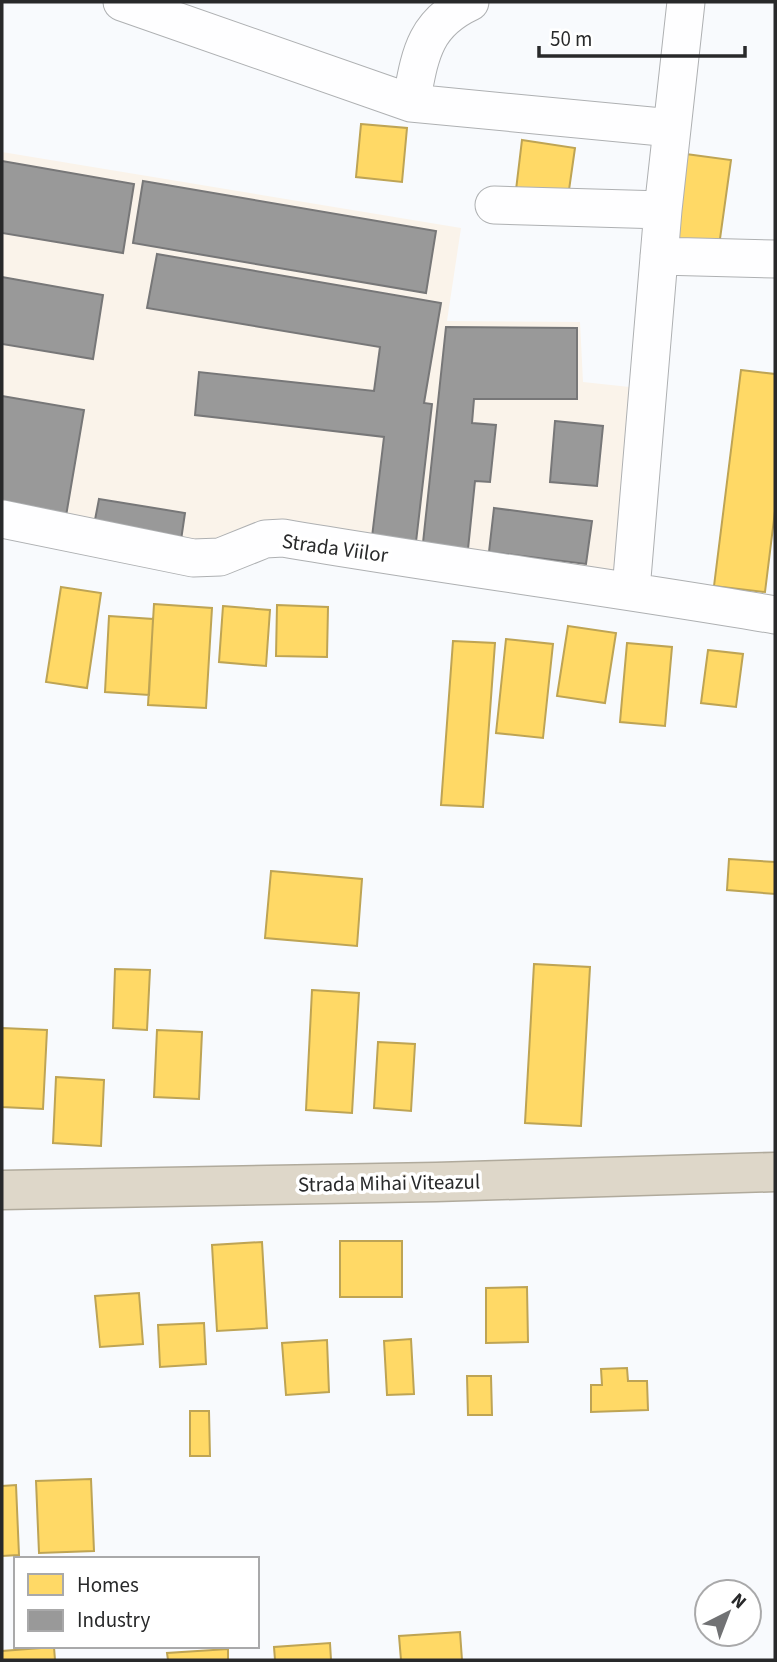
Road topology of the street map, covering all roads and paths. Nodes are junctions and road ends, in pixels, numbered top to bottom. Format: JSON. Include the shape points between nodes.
{"nodes":[{"id":1,"x":122,"y":2,"type":"edge"},
{"id":2,"x":470,"y":2,"type":"edge"},
{"id":3,"x":686,"y":2,"type":"edge"},
{"id":4,"x":411,"y":103,"type":"junction"},
{"id":5,"x":672,"y":128,"type":"junction"},
{"id":6,"x":494,"y":205,"type":"dead end"},
{"id":7,"x":663,"y":210,"type":"junction"},
{"id":8,"x":659,"y":256,"type":"junction"},
{"id":9,"x":775,"y":259,"type":"edge"},
{"id":10,"x":2,"y":519,"type":"edge"},
{"id":11,"x":631,"y":590,"type":"junction"},
{"id":12,"x":775,"y":615,"type":"edge"},
{"id":13,"x":775,"y":1171,"type":"edge"},
{"id":14,"x":2,"y":1190,"type":"edge"}],
"edges":[{"from":1,"to":4,"type":"street"},
{"from":2,"to":4,"type":"street","via":[[452,10],[427,38]]},
{"from":3,"to":5,"type":"street"},
{"from":4,"to":5,"type":"street"},
{"from":5,"to":7,"type":"street"},
{"from":6,"to":7,"type":"street"},
{"from":7,"to":8,"type":"street"},
{"from":8,"to":9,"type":"street"},
{"from":8,"to":11,"type":"street"},
{"from":10,"to":11,"type":"street","name":"Strada Viilor","via":[[193,558],[220,557],[265,539],[283,538]]},
{"from":11,"to":12,"type":"street","name":"Strada Viilor"},
{"from":13,"to":14,"type":"highway","name":"Strada Mihai Viteazul"}]}
